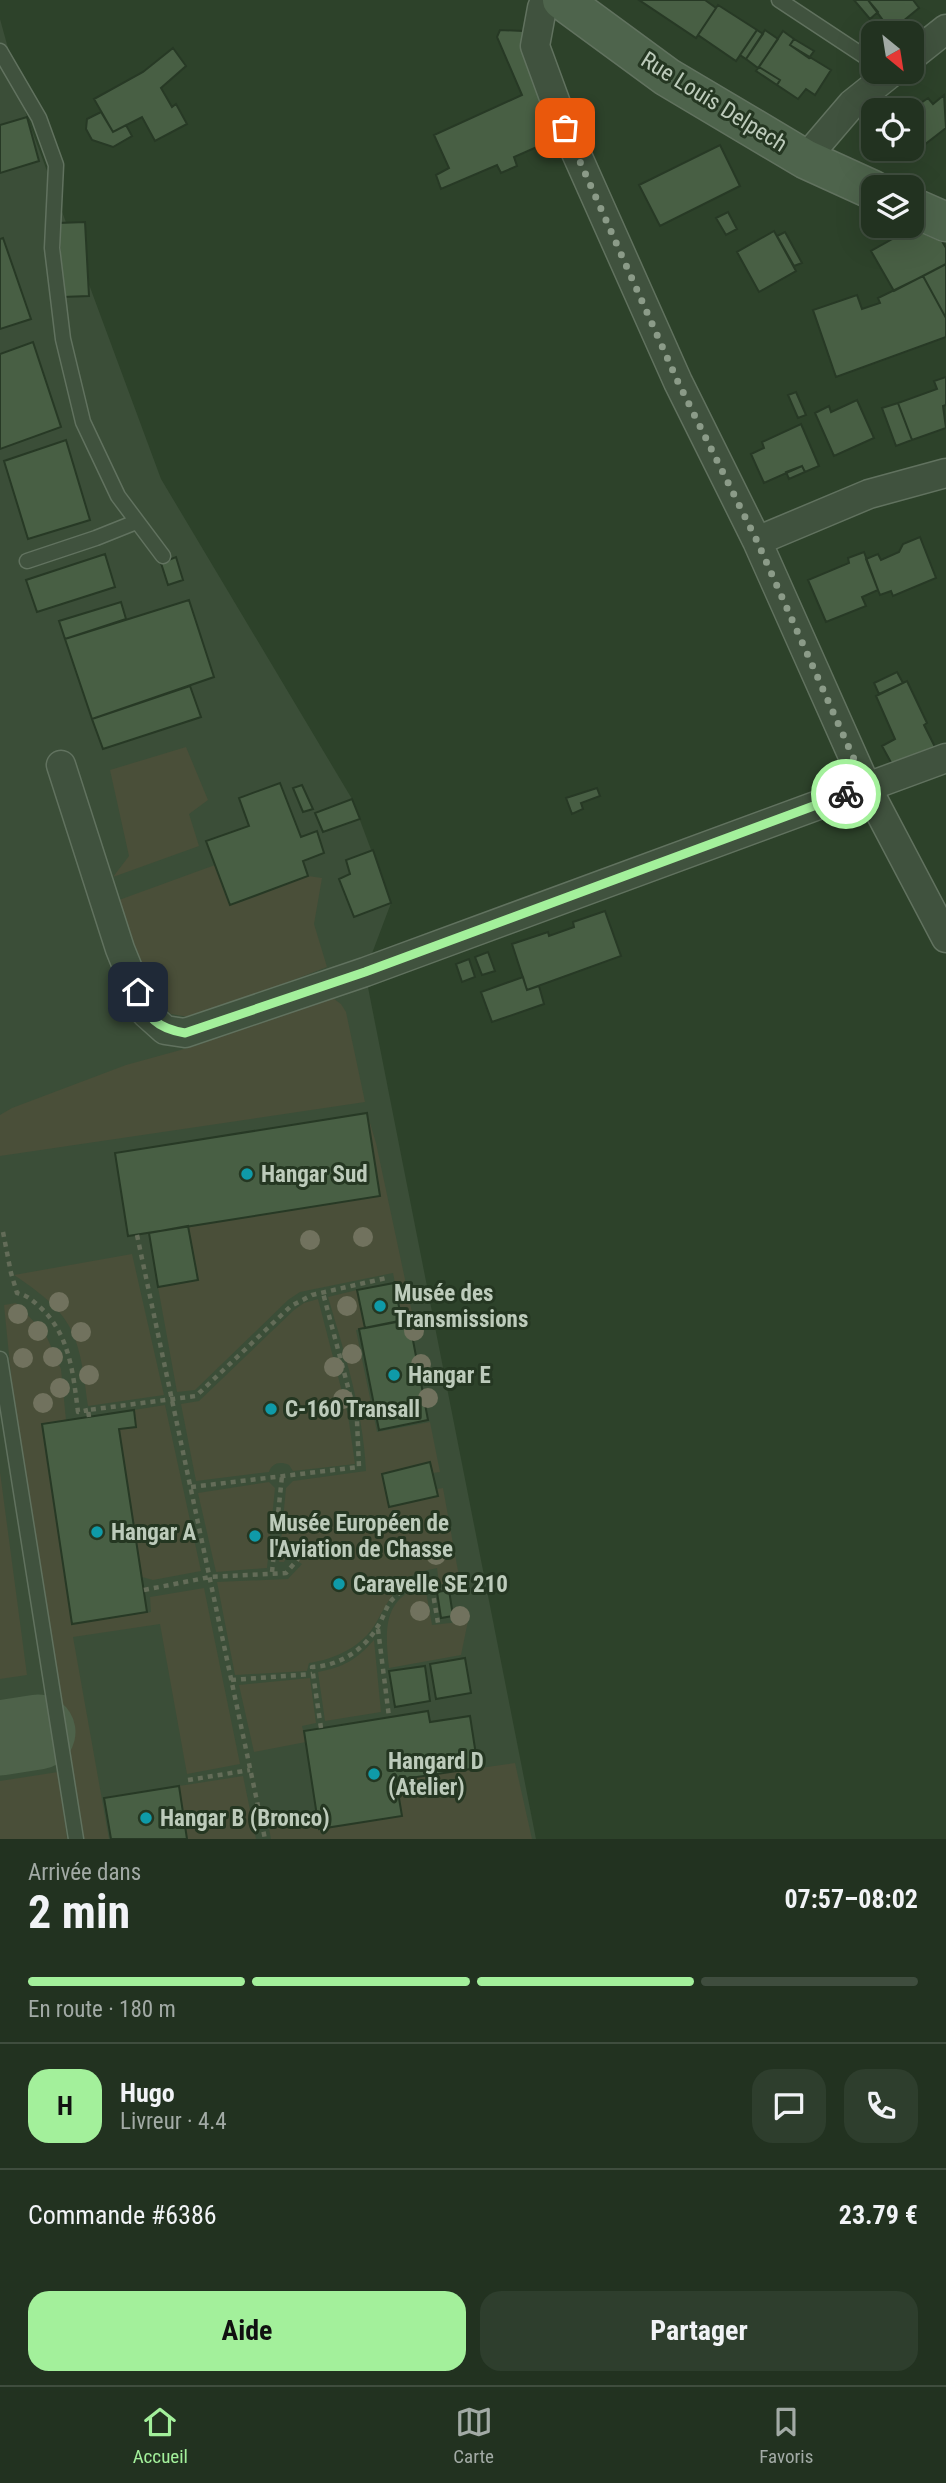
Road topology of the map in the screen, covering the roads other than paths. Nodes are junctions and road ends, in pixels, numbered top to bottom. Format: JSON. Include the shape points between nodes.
{"nodes":[{"id":1,"x":545,"y":0,"type":"edge"},
{"id":2,"x":562,"y":0,"type":"edge"},
{"id":3,"x":779,"y":0,"type":"edge"},
{"id":4,"x":946,"y":29,"type":"edge"},
{"id":5,"x":924,"y":44,"type":"edge"},
{"id":6,"x":861,"y":49,"type":"edge"},
{"id":7,"x":0,"y":51,"type":"edge"},
{"id":8,"x":873,"y":84,"type":"edge"},
{"id":9,"x":805,"y":159,"type":"junction"},
{"id":10,"x":861,"y":185,"type":"edge"},
{"id":11,"x":924,"y":212,"type":"edge"},
{"id":12,"x":946,"y":222,"type":"edge"},
{"id":13,"x":946,"y":473,"type":"edge"},
{"id":14,"x":136,"y":522,"type":"junction"},
{"id":15,"x":757,"y":541,"type":"junction"},
{"id":16,"x":163,"y":556,"type":"dead end"},
{"id":17,"x":27,"y":561,"type":"dead end"},
{"id":18,"x":946,"y":758,"type":"edge"},
{"id":19,"x":61,"y":765,"type":"dead end"},
{"id":20,"x":866,"y":786,"type":"junction"},
{"id":21,"x":946,"y":939,"type":"edge"},
{"id":22,"x":0,"y":1360,"type":"edge"},
{"id":23,"x":76,"y":1839,"type":"edge"}],
"edges":[{"from":1,"to":15,"type":"street","via":[[536,46],[565,128],[684,395]]},
{"from":2,"to":9,"type":"street","name":"Rue Louis Delpech","via":[[667,77]]},
{"from":3,"to":6,"type":"lane"},
{"from":4,"to":5,"type":"street"},
{"from":7,"to":14,"type":"lane","via":[[39,118],[56,165],[52,248],[63,339],[83,422],[118,496]]},
{"from":8,"to":9,"type":"street"},
{"from":9,"to":10,"type":"street","name":"Rue Louis Delpech"},
{"from":11,"to":12,"type":"street"},
{"from":13,"to":15,"type":"street","via":[[869,494]]},
{"from":14,"to":16,"type":"lane"},
{"from":14,"to":17,"type":"lane"},
{"from":15,"to":20,"type":"street"},
{"from":18,"to":20,"type":"street"},
{"from":19,"to":20,"type":"street","via":[[120,949],[146,1013],[165,1030],[185,1033],[365,972]]},
{"from":20,"to":21,"type":"street"},
{"from":22,"to":23,"type":"lane"}]}
